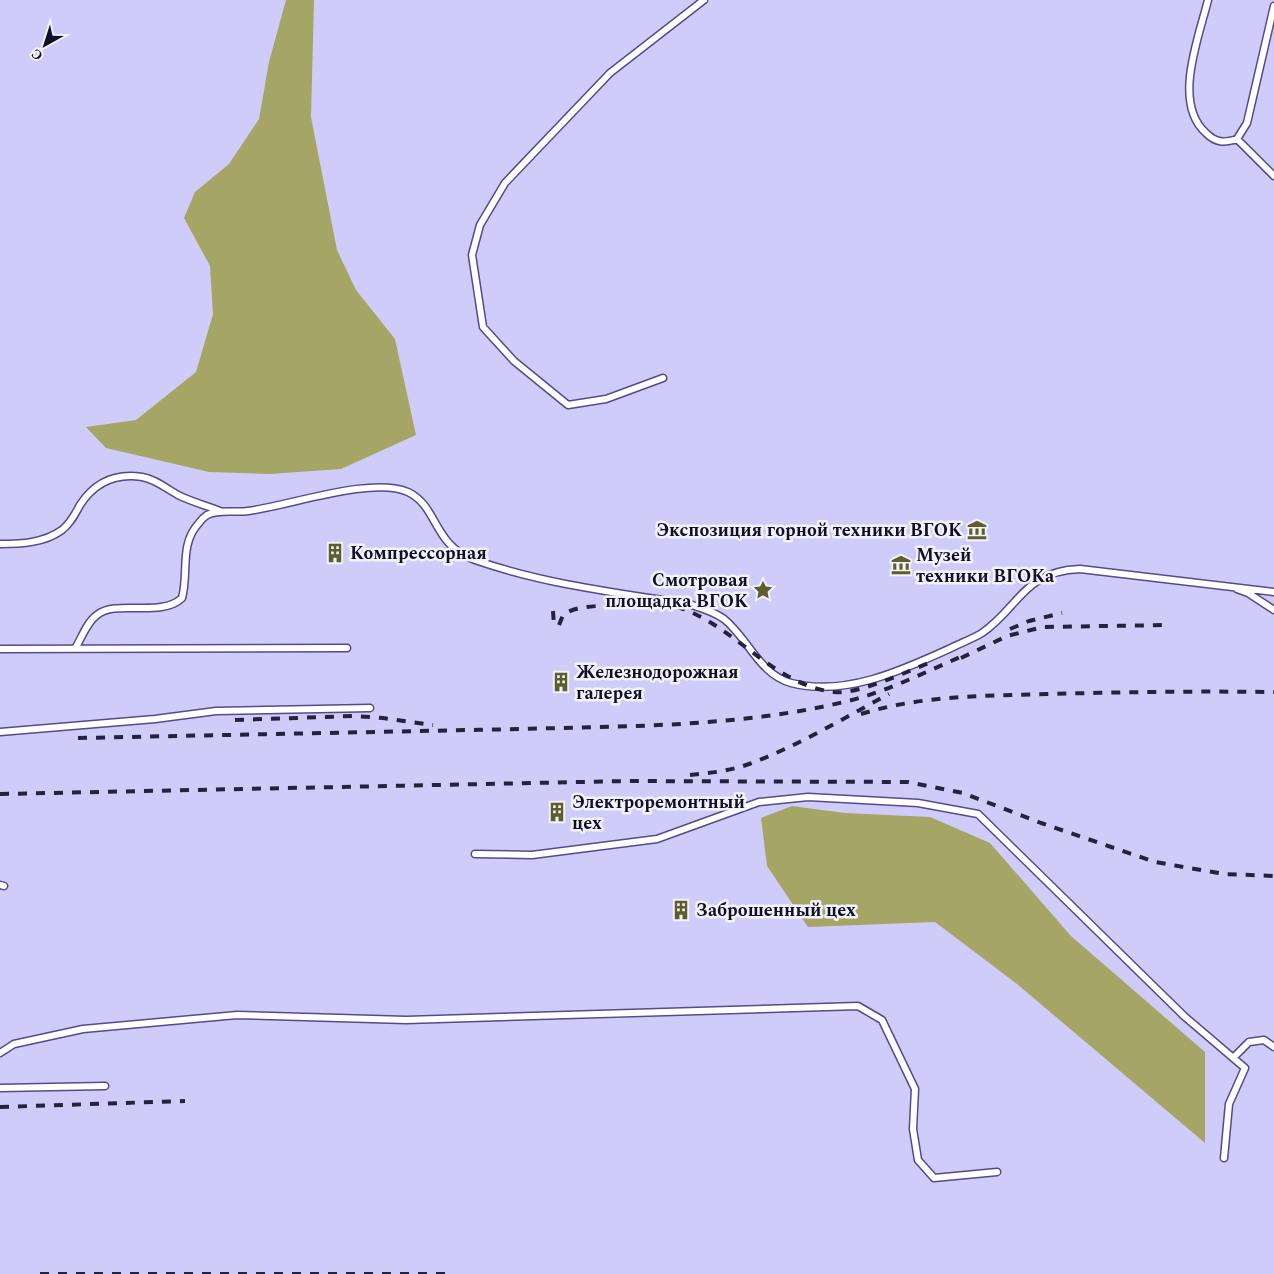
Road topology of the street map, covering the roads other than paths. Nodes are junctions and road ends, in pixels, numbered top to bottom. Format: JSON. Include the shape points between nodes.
{"nodes":[{"id":1,"x":704,"y":0,"type":"edge"},
{"id":2,"x":1208,"y":0,"type":"edge"},
{"id":3,"x":1274,"y":6,"type":"edge"},
{"id":4,"x":1237,"y":139,"type":"junction"},
{"id":5,"x":1274,"y":176,"type":"edge"},
{"id":6,"x":664,"y":378,"type":"dead end"},
{"id":7,"x":220,"y":511,"type":"junction"},
{"id":8,"x":0,"y":544,"type":"edge"},
{"id":9,"x":1227,"y":586,"type":"junction"},
{"id":10,"x":1274,"y":592,"type":"edge"},
{"id":11,"x":1274,"y":610,"type":"edge"},
{"id":12,"x":76,"y":647,"type":"junction"},
{"id":13,"x":347,"y":648,"type":"dead end"},
{"id":14,"x":0,"y":649,"type":"edge"},
{"id":15,"x":370,"y":708,"type":"dead end"},
{"id":16,"x":0,"y":732,"type":"edge"},
{"id":17,"x":476,"y":854,"type":"dead end"},
{"id":18,"x":1274,"y":1047,"type":"edge"},
{"id":19,"x":0,"y":1053,"type":"edge"},
{"id":20,"x":1233,"y":1058,"type":"junction"},
{"id":21,"x":105,"y":1086,"type":"dead end"},
{"id":22,"x":0,"y":1088,"type":"edge"},
{"id":23,"x":1224,"y":1158,"type":"dead end"},
{"id":24,"x":996,"y":1172,"type":"dead end"}],
"edges":[{"from":1,"to":6,"type":"lane","via":[[610,74],[505,183],[480,225],[472,256],[484,327],[514,361],[568,404],[606,399]]},
{"from":2,"to":4,"type":"lane","via":[[1188,78],[1192,114],[1214,141]]},
{"from":3,"to":4,"type":"lane","via":[[1247,123]]},
{"from":4,"to":5,"type":"lane"},
{"from":7,"to":8,"type":"lane","via":[[145,478],[113,478],[90,492],[73,518],[57,533],[27,544]]},
{"from":7,"to":9,"type":"lane","via":[[250,511],[369,488],[407,492],[420,500],[446,542],[472,559],[569,585],[689,604],[706,610],[725,620],[767,669],[790,683],[800,685],[856,684],[938,654],[982,633],[1024,590],[1066,570]]},
{"from":7,"to":12,"type":"lane","via":[[207,515],[191,534],[186,547],[184,591],[177,604],[105,610],[92,620]]},
{"from":9,"to":10,"type":"lane"},
{"from":9,"to":11,"type":"lane","via":[[1248,593]]},
{"from":12,"to":13,"type":"lane"},
{"from":12,"to":14,"type":"lane"},
{"from":15,"to":16,"type":"lane","via":[[216,711]]},
{"from":17,"to":20,"type":"lane","via":[[532,854],[657,839],[759,802],[808,797],[918,803],[978,814],[1184,1016]]},
{"from":18,"to":20,"type":"lane","via":[[1264,1040],[1249,1042]]},
{"from":19,"to":24,"type":"lane","via":[[14,1044],[83,1029],[237,1015],[406,1020],[858,1006],[882,1020],[915,1089],[913,1129],[918,1160],[934,1178]]},
{"from":20,"to":23,"type":"lane","via":[[1245,1068],[1229,1104]]},
{"from":21,"to":22,"type":"lane"}]}
